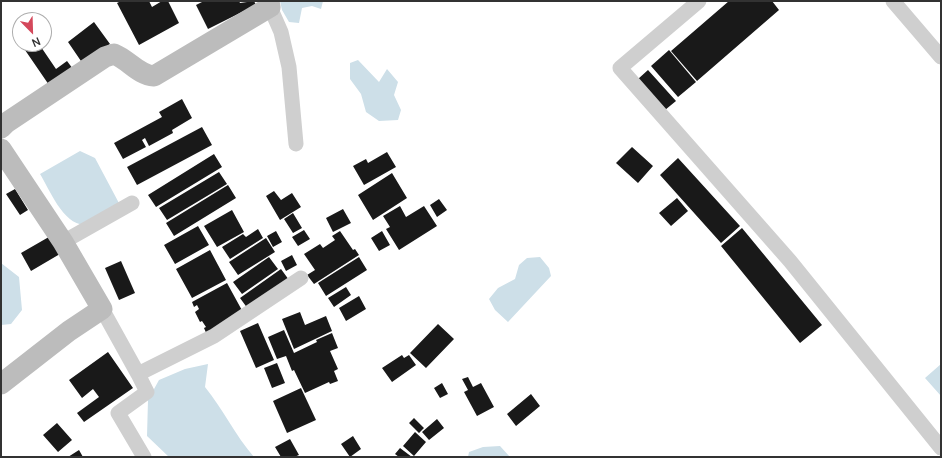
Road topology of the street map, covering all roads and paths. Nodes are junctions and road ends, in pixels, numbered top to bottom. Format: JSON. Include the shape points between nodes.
{"nodes":[{"id":1,"x":699,"y":1,"type":"edge"},
{"id":2,"x":893,"y":1,"type":"edge"},
{"id":3,"x":269,"y":4,"type":"edge"},
{"id":4,"x":941,"y":58,"type":"edge"},
{"id":5,"x":1,"y":128,"type":"edge"},
{"id":6,"x":296,"y":144,"type":"dead end"},
{"id":7,"x":1,"y":149,"type":"edge"},
{"id":8,"x":132,"y":203,"type":"dead end"},
{"id":9,"x":63,"y":242,"type":"junction"},
{"id":10,"x":301,"y":278,"type":"dead end"},
{"id":11,"x":102,"y":309,"type":"junction"},
{"id":12,"x":138,"y":374,"type":"junction"},
{"id":13,"x":1,"y":384,"type":"edge"},
{"id":14,"x":941,"y":448,"type":"edge"},
{"id":15,"x":144,"y":457,"type":"edge"}],
"edges":[{"from":1,"to":14,"type":"street","via":[[620,68],[790,261]]},
{"from":2,"to":4,"type":"street"},
{"from":3,"to":5,"type":"street","via":[[154,76],[142,74],[114,54],[105,57],[6,122]]},
{"from":3,"to":6,"type":"street","via":[[281,32],[290,67]]},
{"from":7,"to":9,"type":"street"},
{"from":8,"to":9,"type":"street"},
{"from":9,"to":11,"type":"street"},
{"from":10,"to":12,"type":"street","via":[[214,336]]},
{"from":11,"to":12,"type":"street"},
{"from":11,"to":13,"type":"street","via":[[69,331]]},
{"from":12,"to":15,"type":"street","via":[[147,392],[118,413]]}]}
